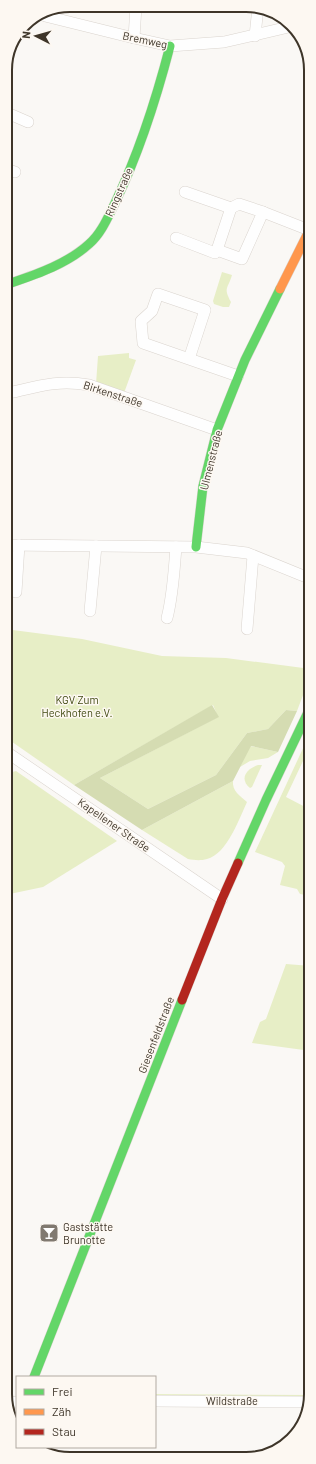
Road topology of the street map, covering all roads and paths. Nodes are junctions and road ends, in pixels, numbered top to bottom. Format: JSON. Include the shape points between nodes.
{"nodes":[{"id":1,"x":136,"y":12,"type":"edge"},
{"id":2,"x":257,"y":13,"type":"edge"},
{"id":3,"x":47,"y":17,"type":"edge"},
{"id":4,"x":285,"y":28,"type":"edge"},
{"id":5,"x":255,"y":36,"type":"junction"},
{"id":6,"x":134,"y":38,"type":"junction"},
{"id":7,"x":170,"y":46,"type":"junction"},
{"id":8,"x":12,"y":115,"type":"edge"},
{"id":9,"x":28,"y":122,"type":"dead end"},
{"id":10,"x":185,"y":192,"type":"dead end"},
{"id":11,"x":231,"y":208,"type":"junction"},
{"id":12,"x":263,"y":212,"type":"junction"},
{"id":13,"x":304,"y":226,"type":"edge"},
{"id":14,"x":176,"y":238,"type":"dead end"},
{"id":15,"x":304,"y":240,"type":"edge"},
{"id":16,"x":217,"y":250,"type":"junction"},
{"id":17,"x":12,"y":282,"type":"edge"},
{"id":18,"x":189,"y":359,"type":"junction"},
{"id":19,"x":238,"y":376,"type":"junction"},
{"id":20,"x":12,"y":392,"type":"edge"},
{"id":21,"x":217,"y":430,"type":"junction"},
{"id":22,"x":12,"y":545,"type":"edge"},
{"id":23,"x":19,"y":545,"type":"junction"},
{"id":24,"x":96,"y":546,"type":"junction"},
{"id":25,"x":176,"y":547,"type":"junction"},
{"id":26,"x":196,"y":547,"type":"junction"},
{"id":27,"x":253,"y":556,"type":"junction"},
{"id":28,"x":304,"y":576,"type":"edge"},
{"id":29,"x":16,"y":592,"type":"dead end"},
{"id":30,"x":90,"y":611,"type":"dead end"},
{"id":31,"x":167,"y":618,"type":"dead end"},
{"id":32,"x":247,"y":629,"type":"dead end"},
{"id":33,"x":304,"y":721,"type":"edge"},
{"id":34,"x":12,"y":755,"type":"edge"},
{"id":35,"x":222,"y":900,"type":"junction"},
{"id":36,"x":34,"y":1376,"type":"edge"},
{"id":37,"x":156,"y":1401,"type":"edge"},
{"id":38,"x":303,"y":1402,"type":"edge"}],
"edges":[{"from":1,"to":6,"type":"street"},
{"from":2,"to":5,"type":"street"},
{"from":3,"to":6,"type":"street","name":"Bremweg"},
{"from":4,"to":5,"type":"street","name":"Bremweg"},
{"from":5,"to":7,"type":"street","name":"Bremweg","via":[[224,42]]},
{"from":6,"to":7,"type":"street","name":"Bremweg"},
{"from":7,"to":17,"type":"main road","name":"Ringstraße","via":[[142,140],[105,223],[91,243],[75,255],[55,266]]},
{"from":8,"to":9,"type":"street"},
{"from":10,"to":11,"type":"street","name":"Ulmenstraße"},
{"from":11,"to":12,"type":"street","name":"Ulmenstraße","via":[[239,204]]},
{"from":11,"to":16,"type":"street"},
{"from":12,"to":13,"type":"street","name":"Ulmenstraße"},
{"from":12,"to":16,"type":"street","via":[[242,259]]},
{"from":14,"to":16,"type":"street","via":[[215,253]]},
{"from":15,"to":19,"type":"main road","name":"Ulmenstraße"},
{"from":18,"to":18,"type":"street","via":[[205,310],[158,294],[152,311],[141,321],[143,343]]},
{"from":18,"to":19,"type":"street"},
{"from":19,"to":21,"type":"main road","name":"Ulmenstraße"},
{"from":20,"to":21,"type":"street","name":"Birkenstraße","via":[[54,383],[73,382],[89,385]]},
{"from":21,"to":26,"type":"main road","name":"Ulmenstraße","via":[[203,486]]},
{"from":22,"to":23,"type":"street"},
{"from":23,"to":24,"type":"street"},
{"from":23,"to":29,"type":"street"},
{"from":24,"to":25,"type":"street"},
{"from":24,"to":30,"type":"street"},
{"from":25,"to":26,"type":"street"},
{"from":25,"to":31,"type":"street","via":[[171,604]]},
{"from":26,"to":27,"type":"street"},
{"from":27,"to":28,"type":"street"},
{"from":27,"to":32,"type":"street"},
{"from":33,"to":35,"type":"main road","name":"Giesenfeldstraße"},
{"from":34,"to":35,"type":"street","name":"Kapellener Straße"},
{"from":35,"to":36,"type":"main road","name":"Giesenfeldstraße"},
{"from":37,"to":38,"type":"street","name":"Wildstraße"}]}
